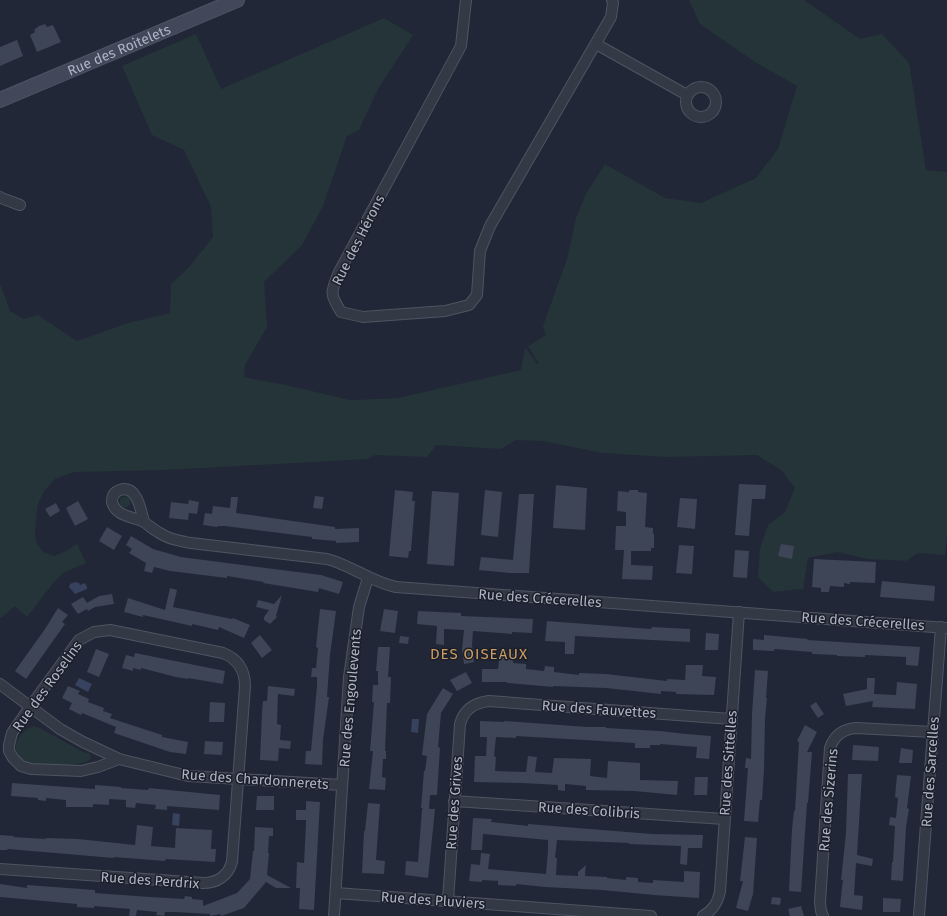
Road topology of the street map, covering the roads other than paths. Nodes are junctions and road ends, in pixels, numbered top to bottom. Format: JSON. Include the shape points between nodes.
{"nodes":[{"id":1,"x":237,"y":0,"type":"edge"},
{"id":2,"x":466,"y":0,"type":"edge"},
{"id":3,"x":612,"y":0,"type":"edge"},
{"id":4,"x":596,"y":44,"type":"junction"},
{"id":5,"x":687,"y":95,"type":"dead end"},
{"id":6,"x":0,"y":100,"type":"edge"},
{"id":7,"x":0,"y":197,"type":"edge"},
{"id":8,"x":20,"y":205,"type":"dead end"},
{"id":9,"x":144,"y":522,"type":"dead end"},
{"id":10,"x":368,"y":578,"type":"junction"},
{"id":11,"x":739,"y":612,"type":"junction"},
{"id":12,"x":944,"y":628,"type":"edge"},
{"id":13,"x":0,"y":684,"type":"edge"},
{"id":14,"x":30,"y":707,"type":"junction"},
{"id":15,"x":468,"y":708,"type":"joint"},
{"id":16,"x":731,"y":719,"type":"junction"},
{"id":17,"x":933,"y":732,"type":"junction"},
{"id":18,"x":119,"y":759,"type":"junction"},
{"id":19,"x":238,"y":780,"type":"junction"},
{"id":20,"x":342,"y":785,"type":"junction"},
{"id":21,"x":454,"y":801,"type":"junction"},
{"id":22,"x":724,"y":820,"type":"junction"},
{"id":23,"x":0,"y":869,"type":"edge"},
{"id":24,"x":336,"y":893,"type":"junction"},
{"id":25,"x":448,"y":901,"type":"junction"},
{"id":26,"x":706,"y":913,"type":"edge"},
{"id":27,"x":334,"y":916,"type":"edge"},
{"id":28,"x":651,"y":916,"type":"edge"},
{"id":29,"x":823,"y":916,"type":"edge"},
{"id":30,"x":920,"y":916,"type":"edge"}],
"edges":[{"from":1,"to":6,"type":"street","name":"Rue des Roitelets"},
{"from":2,"to":4,"type":"street","name":"Rue des Hérons","via":[[461,46],[339,272],[332,290],[341,312],[363,317],[445,311],[469,305],[477,295],[480,251],[490,226]]},
{"from":3,"to":4,"type":"street","name":"Rue des Hérons","via":[[611,17]]},
{"from":4,"to":5,"type":"street"},
{"from":7,"to":8,"type":"street"},
{"from":9,"to":10,"type":"street","name":"Rue des Crécerelles","via":[[163,535],[181,541],[320,558],[342,564]]},
{"from":10,"to":11,"type":"street","name":"Rue des Crécerelles","via":[[386,585],[406,588]]},
{"from":10,"to":20,"type":"street","name":"Rue des Engoulevents","via":[[359,607],[349,677]]},
{"from":11,"to":12,"type":"street","name":"Rue des Crécerelles"},
{"from":11,"to":16,"type":"street","name":"Rue des Sittelles"},
{"from":12,"to":17,"type":"street","name":"Rue des Sarcelles"},
{"from":13,"to":14,"type":"street","name":"Rue des Chardonnerets"},
{"from":14,"to":18,"type":"street","name":"Rue des Chardonnerets","via":[[60,729]]},
{"from":14,"to":18,"type":"street","name":"Rue des Roselins","via":[[12,733],[9,742],[11,756],[21,766],[31,769],[81,771]]},
{"from":14,"to":19,"type":"street","name":"Rue des Roselins","via":[[79,640],[94,632],[110,630],[223,653],[238,662],[245,678]]},
{"from":15,"to":16,"type":"street","name":"Rue des Fauvettes","via":[[489,701]]},
{"from":15,"to":21,"type":"street","name":"Rue des Grives","via":[[460,724]]},
{"from":16,"to":22,"type":"street","name":"Rue des Sittelles"},
{"from":17,"to":29,"type":"street","name":"Rue des Sizerins","via":[[856,728],[844,730],[834,740],[830,748],[820,902]]},
{"from":17,"to":30,"type":"street","name":"Rue des Sarcelles"},
{"from":18,"to":19,"type":"street","name":"Rue des Chardonnerets","via":[[188,776]]},
{"from":19,"to":20,"type":"street","name":"Rue des Chardonnerets"},
{"from":19,"to":23,"type":"street","name":"Rue des Perdrix","via":[[232,862],[230,869],[218,881],[196,883]]},
{"from":20,"to":24,"type":"street","name":"Rue des Engoulevents"},
{"from":21,"to":22,"type":"street","name":"Rue des Colibris"},
{"from":21,"to":25,"type":"street","name":"Rue des Grives"},
{"from":22,"to":26,"type":"street","name":"Rue des Sittelles","via":[[719,898]]},
{"from":24,"to":25,"type":"street","name":"Rue des Pluviers"},
{"from":24,"to":27,"type":"street","name":"Rue des Engoulevents"},
{"from":25,"to":28,"type":"street","name":"Rue des Pluviers"}]}
